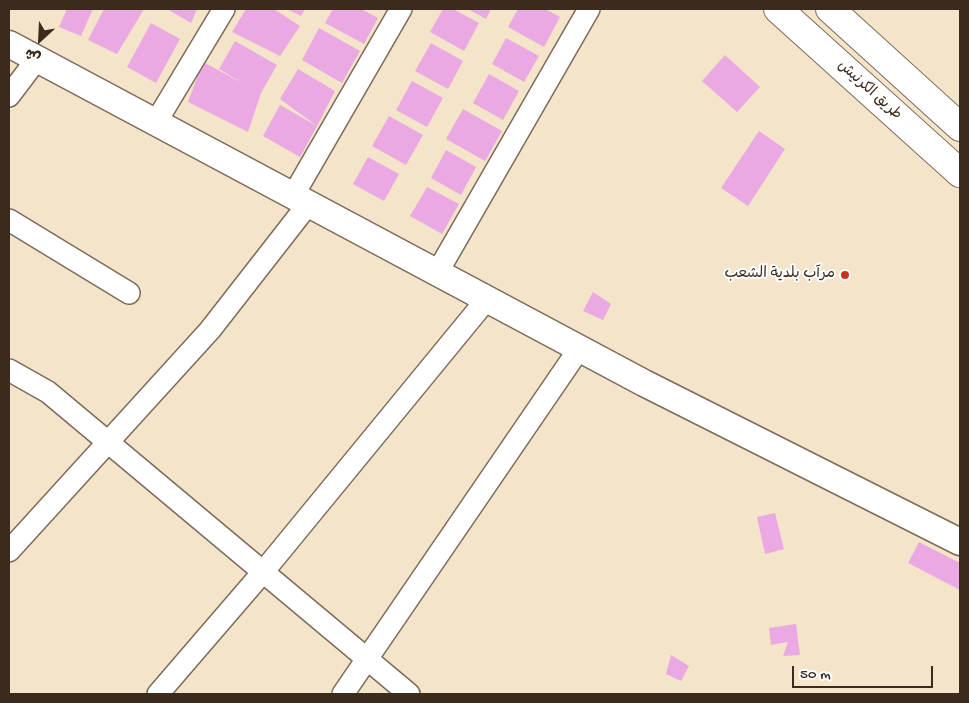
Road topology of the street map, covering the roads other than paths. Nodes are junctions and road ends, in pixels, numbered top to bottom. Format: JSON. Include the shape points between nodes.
{"nodes":[{"id":1,"x":224,"y":9,"type":"edge"},
{"id":2,"x":401,"y":9,"type":"edge"},
{"id":3,"x":589,"y":9,"type":"edge"},
{"id":4,"x":778,"y":9,"type":"edge"},
{"id":5,"x":830,"y":9,"type":"edge"},
{"id":6,"x":9,"y":44,"type":"edge"},
{"id":7,"x":37,"y":59,"type":"junction"},
{"id":8,"x":9,"y":96,"type":"edge"},
{"id":9,"x":156,"y":122,"type":"junction"},
{"id":10,"x":960,"y":127,"type":"edge"},
{"id":11,"x":960,"y":173,"type":"edge"},
{"id":12,"x":301,"y":199,"type":"junction"},
{"id":13,"x":9,"y":220,"type":"edge"},
{"id":14,"x":437,"y":273,"type":"junction"},
{"id":15,"x":129,"y":293,"type":"dead end"},
{"id":16,"x":487,"y":299,"type":"junction"},
{"id":17,"x":579,"y":348,"type":"junction"},
{"id":18,"x":11,"y":374,"type":"edge"},
{"id":19,"x":109,"y":442,"type":"junction"},
{"id":20,"x":960,"y":542,"type":"edge"},
{"id":21,"x":9,"y":551,"type":"edge"},
{"id":22,"x":263,"y":572,"type":"junction"},
{"id":23,"x":368,"y":660,"type":"junction"},
{"id":24,"x":158,"y":694,"type":"edge"},
{"id":25,"x":344,"y":694,"type":"edge"},
{"id":26,"x":409,"y":694,"type":"edge"}],
"edges":[{"from":1,"to":9,"type":"street"},
{"from":2,"to":12,"type":"street"},
{"from":3,"to":14,"type":"street"},
{"from":4,"to":11,"type":"main road","name":"طريق الكرنيش"},
{"from":5,"to":10,"type":"main road"},
{"from":6,"to":7,"type":"street"},
{"from":7,"to":8,"type":"street"},
{"from":7,"to":9,"type":"street"},
{"from":9,"to":12,"type":"street"},
{"from":12,"to":14,"type":"street"},
{"from":12,"to":19,"type":"street","via":[[210,330]]},
{"from":13,"to":15,"type":"street"},
{"from":14,"to":16,"type":"street"},
{"from":16,"to":17,"type":"street"},
{"from":16,"to":22,"type":"street"},
{"from":17,"to":20,"type":"street"},
{"from":17,"to":23,"type":"street"},
{"from":18,"to":19,"type":"street","via":[[48,392]]},
{"from":19,"to":21,"type":"street"},
{"from":19,"to":22,"type":"street"},
{"from":22,"to":23,"type":"street"},
{"from":22,"to":24,"type":"street"},
{"from":23,"to":25,"type":"street"},
{"from":23,"to":26,"type":"street"}]}
